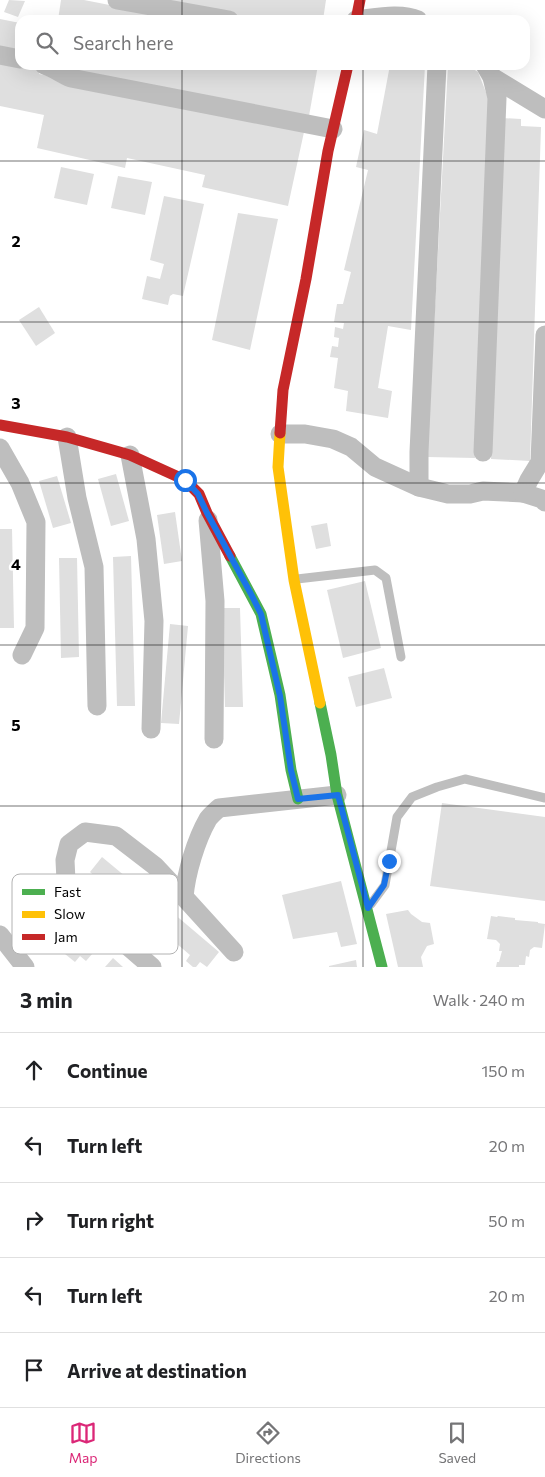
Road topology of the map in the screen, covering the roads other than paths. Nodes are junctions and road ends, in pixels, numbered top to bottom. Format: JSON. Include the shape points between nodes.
{"nodes":[{"id":1,"x":117,"y":0,"type":"edge"},
{"id":2,"x":360,"y":0,"type":"edge"},
{"id":3,"x":201,"y":15,"type":"edge"},
{"id":4,"x":357,"y":15,"type":"edge"},
{"id":5,"x":0,"y":54,"type":"edge"},
{"id":6,"x":15,"y":58,"type":"edge"},
{"id":7,"x":56,"y":70,"type":"edge"},
{"id":8,"x":347,"y":70,"type":"edge"},
{"id":9,"x":437,"y":70,"type":"edge"},
{"id":10,"x":489,"y":71,"type":"edge"},
{"id":11,"x":545,"y":109,"type":"edge"},
{"id":12,"x":333,"y":129,"type":"junction"},
{"id":13,"x":545,"y":335,"type":"edge"},
{"id":14,"x":0,"y":425,"type":"edge"},
{"id":15,"x":280,"y":434,"type":"junction"},
{"id":16,"x":67,"y":437,"type":"junction"},
{"id":17,"x":0,"y":448,"type":"edge"},
{"id":18,"x":483,"y":452,"type":"dead end"},
{"id":19,"x":130,"y":455,"type":"junction"},
{"id":20,"x":418,"y":487,"type":"junction"},
{"id":21,"x":523,"y":493,"type":"junction"},
{"id":22,"x":545,"y":502,"type":"edge"},
{"id":23,"x":207,"y":513,"type":"junction"},
{"id":24,"x":294,"y":580,"type":"junction"},
{"id":25,"x":22,"y":656,"type":"dead end"},
{"id":26,"x":401,"y":657,"type":"dead end"},
{"id":27,"x":96,"y":706,"type":"dead end"},
{"id":28,"x":151,"y":729,"type":"dead end"},
{"id":29,"x":214,"y":739,"type":"dead end"},
{"id":30,"x":338,"y":795,"type":"junction"},
{"id":31,"x":545,"y":798,"type":"edge"},
{"id":32,"x":298,"y":799,"type":"junction"},
{"id":33,"x":66,"y":874,"type":"edge"},
{"id":34,"x":162,"y":874,"type":"edge"},
{"id":35,"x":178,"y":891,"type":"edge"},
{"id":36,"x":184,"y":897,"type":"junction"},
{"id":37,"x":368,"y":908,"type":"junction"},
{"id":38,"x":0,"y":935,"type":"edge"},
{"id":39,"x":12,"y":950,"type":"edge"},
{"id":40,"x":234,"y":952,"type":"dead end"},
{"id":41,"x":15,"y":954,"type":"edge"},
{"id":42,"x":137,"y":954,"type":"edge"},
{"id":43,"x":25,"y":967,"type":"edge"},
{"id":44,"x":152,"y":967,"type":"edge"},
{"id":45,"x":382,"y":967,"type":"edge"}],
"edges":[{"from":1,"to":3,"type":"street"},
{"from":2,"to":4,"type":"main road"},
{"from":5,"to":6,"type":"street"},
{"from":7,"to":12,"type":"street","via":[[71,78]]},
{"from":8,"to":12,"type":"main road"},
{"from":9,"to":20,"type":"street"},
{"from":10,"to":11,"type":"street"},
{"from":10,"to":18,"type":"street","via":[[497,98]]},
{"from":12,"to":15,"type":"main road","via":[[283,390]]},
{"from":13,"to":21,"type":"street","via":[[540,462]]},
{"from":14,"to":16,"type":"main road"},
{"from":15,"to":20,"type":"street","via":[[333,438],[351,447],[375,467]]},
{"from":15,"to":24,"type":"main road","via":[[278,467]]},
{"from":16,"to":19,"type":"main road"},
{"from":16,"to":27,"type":"street","via":[[77,498],[94,567]]},
{"from":17,"to":25,"type":"street","via":[[20,483],[36,522],[35,628]]},
{"from":19,"to":23,"type":"main road","via":[[185,480],[198,494]]},
{"from":19,"to":28,"type":"street","via":[[146,539],[154,621]]},
{"from":20,"to":21,"type":"street","via":[[448,494],[483,491]]},
{"from":21,"to":22,"type":"street"},
{"from":23,"to":29,"type":"street","via":[[214,601]]},
{"from":23,"to":32,"type":"main road","via":[[261,614],[280,696]]},
{"from":24,"to":26,"type":"lane","via":[[375,570],[386,578]]},
{"from":24,"to":30,"type":"main road"},
{"from":30,"to":32,"type":"street"},
{"from":30,"to":37,"type":"main road"},
{"from":31,"to":37,"type":"lane","via":[[465,780],[412,797],[397,818],[384,885]]},
{"from":32,"to":36,"type":"street","via":[[219,808],[209,817],[196,847]]},
{"from":33,"to":34,"type":"street","via":[[69,844],[86,832],[116,836]]},
{"from":35,"to":36,"type":"street"},
{"from":36,"to":40,"type":"street"},
{"from":37,"to":45,"type":"main road"},
{"from":38,"to":39,"type":"street"},
{"from":41,"to":43,"type":"street"},
{"from":42,"to":44,"type":"street"}]}
